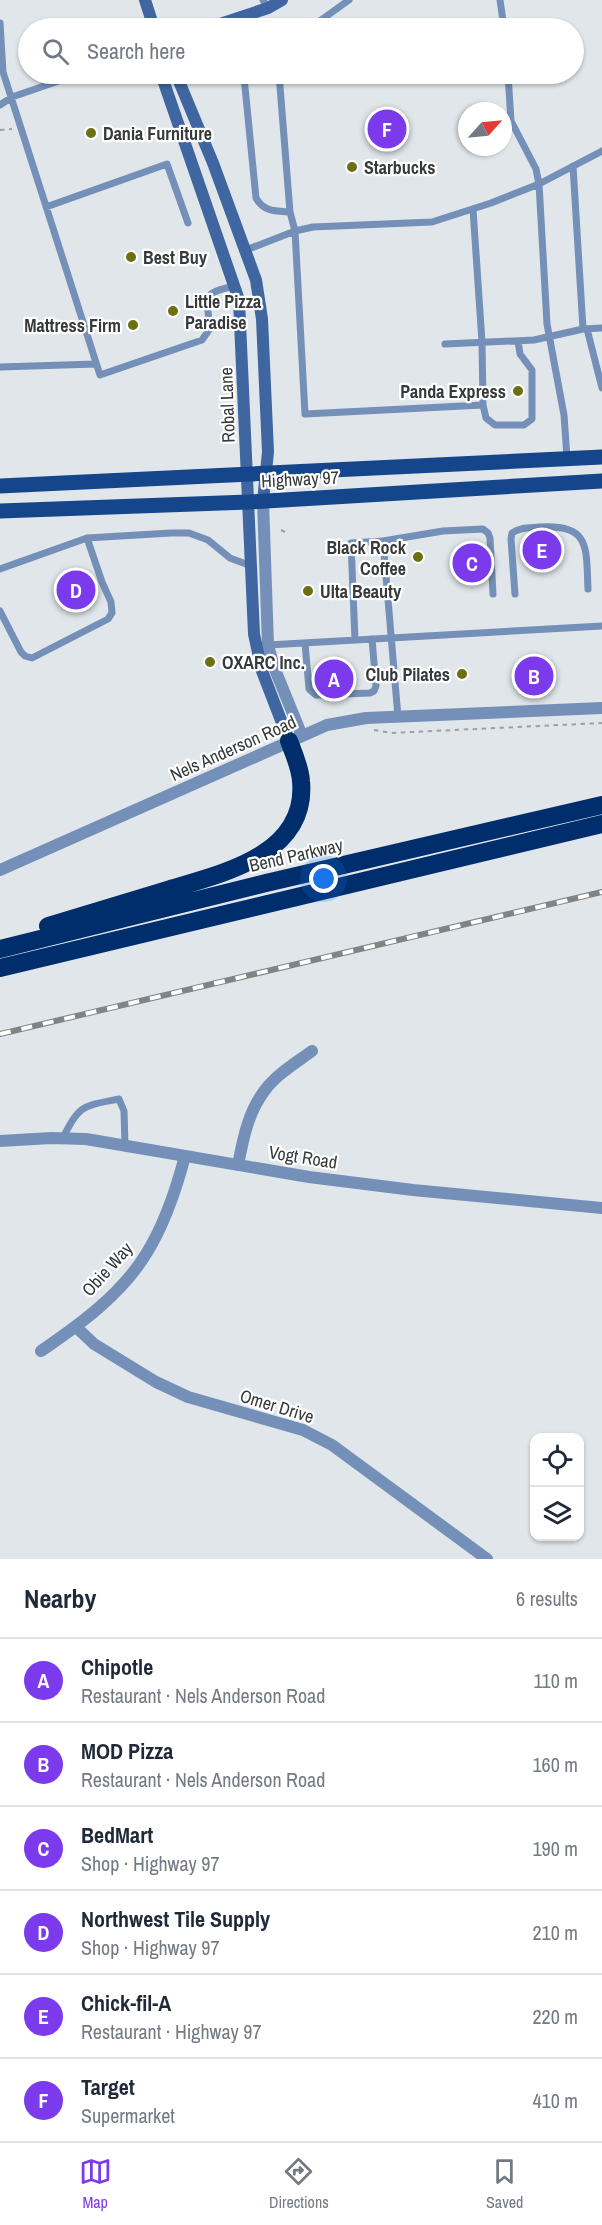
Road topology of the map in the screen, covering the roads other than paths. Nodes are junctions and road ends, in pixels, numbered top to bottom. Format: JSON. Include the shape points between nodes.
{"nodes":[{"id":1,"x":145,"y":0,"type":"edge"},
{"id":2,"x":282,"y":0,"type":"edge"},
{"id":3,"x":348,"y":0,"type":"edge"},
{"id":4,"x":500,"y":0,"type":"edge"},
{"id":5,"x":265,"y":4,"type":"edge"},
{"id":6,"x":151,"y":18,"type":"edge"},
{"id":7,"x":232,"y":18,"type":"edge"},
{"id":8,"x":324,"y":18,"type":"edge"},
{"id":9,"x":503,"y":18,"type":"edge"},
{"id":10,"x":0,"y":23,"type":"edge"},
{"id":11,"x":50,"y":84,"type":"edge"},
{"id":12,"x":164,"y":84,"type":"edge"},
{"id":13,"x":180,"y":84,"type":"edge"},
{"id":14,"x":245,"y":84,"type":"edge"},
{"id":15,"x":280,"y":84,"type":"edge"},
{"id":16,"x":508,"y":84,"type":"edge"},
{"id":17,"x":12,"y":97,"type":"junction"},
{"id":18,"x":0,"y":105,"type":"edge"},
{"id":19,"x":602,"y":151,"type":"edge"},
{"id":20,"x":573,"y":166,"type":"junction"},
{"id":21,"x":539,"y":184,"type":"junction"},
{"id":22,"x":46,"y":207,"type":"junction"},
{"id":23,"x":473,"y":209,"type":"junction"},
{"id":24,"x":290,"y":212,"type":"junction"},
{"id":25,"x":188,"y":223,"type":"dead end"},
{"id":26,"x":295,"y":231,"type":"junction"},
{"id":27,"x":246,"y":250,"type":"junction"},
{"id":28,"x":235,"y":286,"type":"junction"},
{"id":29,"x":602,"y":328,"type":"edge"},
{"id":30,"x":585,"y":329,"type":"junction"},
{"id":31,"x":549,"y":335,"type":"junction"},
{"id":32,"x":518,"y":341,"type":"junction"},
{"id":33,"x":482,"y":342,"type":"junction"},
{"id":34,"x":445,"y":344,"type":"dead end"},
{"id":35,"x":96,"y":364,"type":"junction"},
{"id":36,"x":0,"y":367,"type":"edge"},
{"id":37,"x":602,"y":388,"type":"edge"},
{"id":38,"x":483,"y":405,"type":"junction"},
{"id":39,"x":602,"y":457,"type":"edge"},
{"id":40,"x":567,"y":458,"type":"junction"},
{"id":41,"x":266,"y":473,"type":"junction"},
{"id":42,"x":248,"y":474,"type":"junction"},
{"id":43,"x":602,"y":481,"type":"edge"},
{"id":44,"x":0,"y":486,"type":"edge"},
{"id":45,"x":256,"y":501,"type":"junction"},
{"id":46,"x":0,"y":511,"type":"edge"},
{"id":47,"x":87,"y":538,"type":"junction"},
{"id":48,"x":383,"y":541,"type":"junction"},
{"id":49,"x":251,"y":566,"type":"junction"},
{"id":50,"x":0,"y":569,"type":"edge"},
{"id":51,"x":588,"y":589,"type":"dead end"},
{"id":52,"x":493,"y":594,"type":"dead end"},
{"id":53,"x":515,"y":594,"type":"dead end"},
{"id":54,"x":0,"y":611,"type":"edge"},
{"id":55,"x":602,"y":626,"type":"edge"},
{"id":56,"x":392,"y":638,"type":"junction"},
{"id":57,"x":372,"y":639,"type":"junction"},
{"id":58,"x":356,"y":640,"type":"junction"},
{"id":59,"x":305,"y":643,"type":"junction"},
{"id":60,"x":268,"y":645,"type":"junction"},
{"id":61,"x":602,"y":708,"type":"edge"},
{"id":62,"x":398,"y":717,"type":"junction"},
{"id":63,"x":296,"y":739,"type":"junction"},
{"id":64,"x":602,"y":805,"type":"edge"},
{"id":65,"x":602,"y":824,"type":"edge"},
{"id":66,"x":0,"y":870,"type":"edge"},
{"id":67,"x":0,"y":943,"type":"edge"},
{"id":68,"x":0,"y":949,"type":"edge"},
{"id":69,"x":0,"y":968,"type":"edge"},
{"id":70,"x":312,"y":1051,"type":"dead end"},
{"id":71,"x":63,"y":1138,"type":"junction"},
{"id":72,"x":0,"y":1141,"type":"edge"},
{"id":73,"x":125,"y":1145,"type":"junction"},
{"id":74,"x":185,"y":1155,"type":"junction"},
{"id":75,"x":238,"y":1165,"type":"junction"},
{"id":76,"x":602,"y":1208,"type":"edge"},
{"id":77,"x":76,"y":1327,"type":"junction"},
{"id":78,"x":41,"y":1351,"type":"dead end"},
{"id":79,"x":487,"y":1559,"type":"edge"}],
"edges":[{"from":1,"to":6,"type":"main road"},
{"from":2,"to":5,"type":"main road"},
{"from":3,"to":8,"type":"lane"},
{"from":4,"to":9,"type":"lane"},
{"from":5,"to":7,"type":"main road"},
{"from":10,"to":17,"type":"lane","via":[[3,72]]},
{"from":11,"to":17,"type":"lane"},
{"from":12,"to":28,"type":"main road","name":"Robal Lane"},
{"from":13,"to":27,"type":"main road","name":"Robal Lane"},
{"from":14,"to":24,"type":"lane","via":[[256,198],[270,211]]},
{"from":15,"to":24,"type":"lane"},
{"from":16,"to":21,"type":"lane","via":[[511,121],[536,169]]},
{"from":17,"to":18,"type":"lane"},
{"from":17,"to":22,"type":"lane"},
{"from":19,"to":20,"type":"lane"},
{"from":20,"to":21,"type":"lane"},
{"from":20,"to":30,"type":"lane"},
{"from":21,"to":23,"type":"lane"},
{"from":21,"to":31,"type":"lane"},
{"from":22,"to":25,"type":"lane","via":[[167,164]]},
{"from":22,"to":35,"type":"lane"},
{"from":23,"to":26,"type":"lane","via":[[432,222]]},
{"from":23,"to":33,"type":"lane"},
{"from":24,"to":26,"type":"lane"},
{"from":26,"to":27,"type":"lane"},
{"from":26,"to":38,"type":"lane","via":[[305,414]]},
{"from":27,"to":41,"type":"main road","name":"Robal Lane","via":[[262,319]]},
{"from":28,"to":35,"type":"lane","via":[[217,290],[209,297],[209,330],[202,340],[100,375]]},
{"from":28,"to":42,"type":"main road","name":"Robal Lane","via":[[241,315]]},
{"from":29,"to":30,"type":"lane"},
{"from":30,"to":31,"type":"lane"},
{"from":30,"to":37,"type":"lane"},
{"from":31,"to":32,"type":"lane"},
{"from":31,"to":40,"type":"lane","via":[[564,415]]},
{"from":32,"to":33,"type":"lane"},
{"from":32,"to":38,"type":"lane","via":[[520,354],[532,370],[532,419],[524,425],[495,425],[486,418]]},
{"from":33,"to":34,"type":"lane"},
{"from":33,"to":38,"type":"lane"},
{"from":35,"to":36,"type":"lane"},
{"from":39,"to":40,"type":"main road","name":"Highway 97"},
{"from":40,"to":41,"type":"main road","name":"Highway 97"},
{"from":41,"to":42,"type":"main road","name":"Highway 97"},
{"from":41,"to":45,"type":"main road","name":"Robal Lane"},
{"from":42,"to":44,"type":"main road","name":"Highway 97"},
{"from":42,"to":45,"type":"main road","name":"Robal Lane"},
{"from":43,"to":45,"type":"main road","name":"Highway 97"},
{"from":45,"to":46,"type":"main road","name":"Highway 97"},
{"from":45,"to":49,"type":"main road","name":"Robal Lane"},
{"from":45,"to":60,"type":"street","name":"Robal Lane"},
{"from":47,"to":49,"type":"lane","via":[[189,533]]},
{"from":47,"to":50,"type":"lane"},
{"from":47,"to":54,"type":"lane","via":[[111,602],[108,620],[32,658],[21,652]]},
{"from":48,"to":52,"type":"lane","via":[[483,529],[490,538]]},
{"from":48,"to":56,"type":"lane"},
{"from":48,"to":58,"type":"lane","via":[[351,543]]},
{"from":49,"to":63,"type":"main road","name":"Robal Lane","via":[[258,659]]},
{"from":51,"to":53,"type":"lane","via":[[583,543],[574,532],[561,526],[512,533]]},
{"from":55,"to":56,"type":"lane"},
{"from":56,"to":57,"type":"lane"},
{"from":56,"to":62,"type":"lane"},
{"from":57,"to":58,"type":"lane"},
{"from":57,"to":59,"type":"lane","via":[[376,686],[370,693],[316,695],[309,689]]},
{"from":58,"to":59,"type":"lane"},
{"from":59,"to":60,"type":"lane"},
{"from":60,"to":63,"type":"street","name":"Robal Lane"},
{"from":61,"to":62,"type":"street","name":"Nels Anderson Road"},
{"from":62,"to":63,"type":"street","name":"Nels Anderson Road","via":[[348,720]]},
{"from":63,"to":66,"type":"street","name":"Nels Anderson Road"},
{"from":63,"to":67,"type":"highway","via":[[300,799],[288,829],[270,850],[222,874],[25,932]]},
{"from":64,"to":68,"type":"highway","name":"Bend Parkway"},
{"from":65,"to":69,"type":"highway"},
{"from":70,"to":75,"type":"street","via":[[266,1089],[244,1133]]},
{"from":71,"to":72,"type":"street","name":"Vogt Road"},
{"from":71,"to":73,"type":"street","name":"Vogt Road"},
{"from":71,"to":73,"type":"lane","via":[[79,1110],[119,1099],[124,1112]]},
{"from":73,"to":74,"type":"street","name":"Vogt Road"},
{"from":74,"to":75,"type":"street","name":"Vogt Road"},
{"from":74,"to":77,"type":"street","name":"Obie Way","via":[[174,1195],[146,1255]]},
{"from":75,"to":76,"type":"street","name":"Vogt Road","via":[[359,1184]]},
{"from":77,"to":78,"type":"street","name":"Obie Way"},
{"from":77,"to":79,"type":"street","name":"Omer Drive","via":[[94,1344],[167,1387],[219,1407],[303,1430],[332,1445]]}]}
